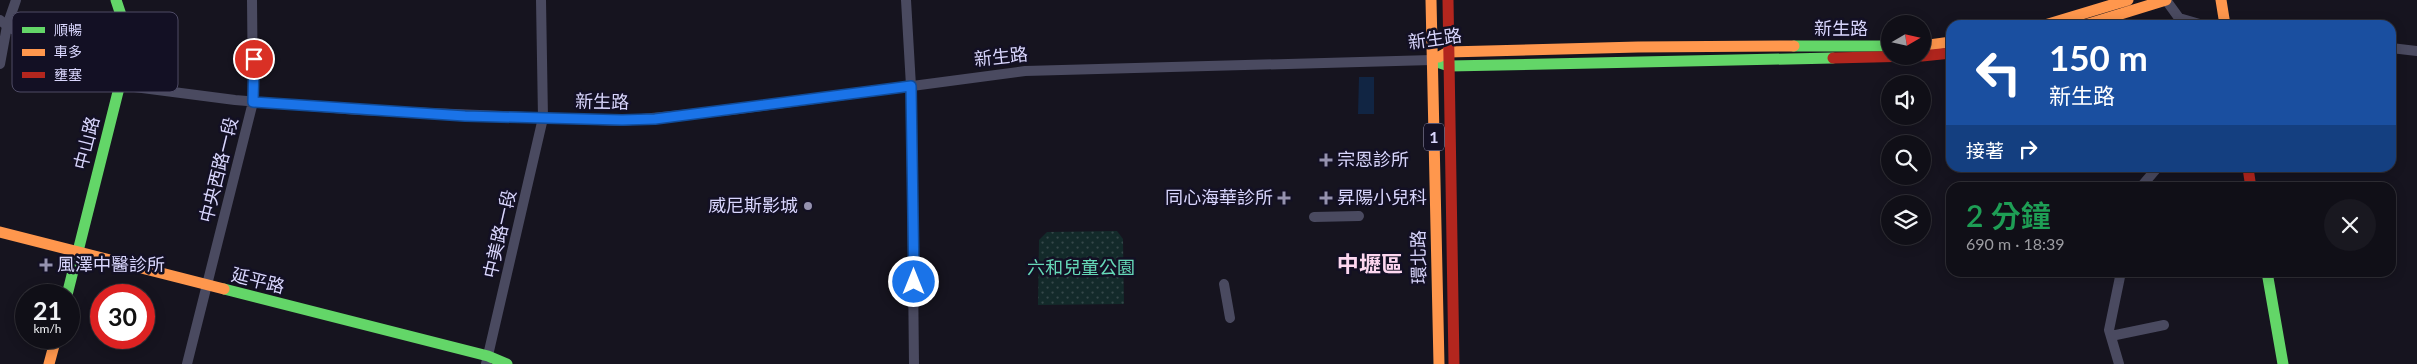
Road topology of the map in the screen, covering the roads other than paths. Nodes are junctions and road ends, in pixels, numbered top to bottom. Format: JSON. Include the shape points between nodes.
{"nodes":[{"id":1,"x":16,"y":0,"type":"edge"},
{"id":2,"x":116,"y":0,"type":"edge"},
{"id":3,"x":252,"y":0,"type":"edge"},
{"id":4,"x":541,"y":0,"type":"edge"},
{"id":5,"x":906,"y":0,"type":"edge"},
{"id":6,"x":1431,"y":0,"type":"edge"},
{"id":7,"x":1448,"y":0,"type":"edge"},
{"id":8,"x":2166,"y":0,"type":"edge"},
{"id":9,"x":2221,"y":0,"type":"edge"},
{"id":10,"x":2123,"y":1,"type":"edge"},
{"id":11,"x":120,"y":12,"type":"edge"},
{"id":12,"x":2124,"y":14,"type":"junction"},
{"id":13,"x":2061,"y":20,"type":"edge"},
{"id":14,"x":2103,"y":20,"type":"edge"},
{"id":15,"x":2186,"y":20,"type":"edge"},
{"id":16,"x":2224,"y":20,"type":"edge"},
{"id":17,"x":4,"y":23,"type":"edge"},
{"id":18,"x":1946,"y":43,"type":"edge"},
{"id":19,"x":1931,"y":45,"type":"edge"},
{"id":20,"x":1881,"y":46,"type":"edge"},
{"id":21,"x":2396,"y":49,"type":"edge"},
{"id":22,"x":2417,"y":51,"type":"edge"},
{"id":23,"x":1448,"y":52,"type":"junction"},
{"id":24,"x":1946,"y":54,"type":"edge"},
{"id":25,"x":1931,"y":55,"type":"edge"},
{"id":26,"x":1881,"y":57,"type":"edge"},
{"id":27,"x":1432,"y":60,"type":"junction"},
{"id":28,"x":0,"y":64,"type":"edge"},
{"id":29,"x":1449,"y":66,"type":"junction"},
{"id":30,"x":911,"y":86,"type":"junction"},
{"id":31,"x":117,"y":92,"type":"edge"},
{"id":32,"x":174,"y":92,"type":"edge"},
{"id":33,"x":253,"y":102,"type":"junction"},
{"id":34,"x":543,"y":118,"type":"junction"},
{"id":35,"x":2154,"y":172,"type":"edge"},
{"id":36,"x":2145,"y":182,"type":"edge"},
{"id":37,"x":1451,"y":213,"type":"junction"},
{"id":38,"x":1436,"y":214,"type":"junction"},
{"id":39,"x":1359,"y":216,"type":"dead end"},
{"id":40,"x":1314,"y":217,"type":"dead end"},
{"id":41,"x":0,"y":232,"type":"edge"},
{"id":42,"x":78,"y":252,"type":"junction"},
{"id":43,"x":2120,"y":277,"type":"edge"},
{"id":44,"x":2268,"y":277,"type":"edge"},
{"id":45,"x":70,"y":284,"type":"edge"},
{"id":46,"x":1224,"y":284,"type":"dead end"},
{"id":47,"x":208,"y":286,"type":"junction"},
{"id":48,"x":1230,"y":318,"type":"dead end"},
{"id":49,"x":2164,"y":325,"type":"dead end"},
{"id":50,"x":2111,"y":336,"type":"junction"},
{"id":51,"x":53,"y":349,"type":"edge"},
{"id":52,"x":487,"y":360,"type":"edge"},
{"id":53,"x":49,"y":364,"type":"edge"},
{"id":54,"x":187,"y":364,"type":"edge"},
{"id":55,"x":507,"y":364,"type":"edge"},
{"id":56,"x":914,"y":364,"type":"edge"},
{"id":57,"x":1439,"y":364,"type":"edge"},
{"id":58,"x":1454,"y":364,"type":"edge"},
{"id":59,"x":2119,"y":364,"type":"edge"},
{"id":60,"x":2283,"y":364,"type":"edge"}],
"edges":[{"from":1,"to":17,"type":"street"},
{"from":2,"to":11,"type":"main road","name":"中山路"},
{"from":3,"to":33,"type":"street","name":"中央西路一段"},
{"from":4,"to":34,"type":"street","name":"中美路一段"},
{"from":5,"to":30,"type":"street"},
{"from":6,"to":27,"type":"main road","name":"環北路","number":"1"},
{"from":7,"to":23,"type":"main road","name":"環北路","number":"1"},
{"from":8,"to":12,"type":"main road"},
{"from":8,"to":15,"type":"street","via":[[2179,18]]},
{"from":9,"to":16,"type":"main road"},
{"from":10,"to":12,"type":"street"},
{"from":10,"to":13,"type":"main road"},
{"from":12,"to":14,"type":"main road"},
{"from":17,"to":28,"type":"street"},
{"from":18,"to":19,"type":"main road"},
{"from":20,"to":23,"type":"main road","name":"新生路"},
{"from":21,"to":22,"type":"street"},
{"from":23,"to":27,"type":"main road","name":"新生路"},
{"from":23,"to":29,"type":"main road","name":"環北路","number":"1"},
{"from":24,"to":25,"type":"main road"},
{"from":26,"to":29,"type":"main road"},
{"from":27,"to":29,"type":"main road"},
{"from":27,"to":30,"type":"street","name":"新生路","via":[[1024,71]]},
{"from":27,"to":38,"type":"main road","name":"環北路","number":"1"},
{"from":29,"to":37,"type":"main road","name":"環北路","number":"1"},
{"from":30,"to":34,"type":"street","name":"新生路","via":[[655,119]]},
{"from":30,"to":56,"type":"street"},
{"from":31,"to":42,"type":"main road","name":"中山路"},
{"from":32,"to":33,"type":"street","name":"新生路"},
{"from":33,"to":34,"type":"street","name":"新生路"},
{"from":33,"to":47,"type":"street","name":"中央西路一段"},
{"from":34,"to":52,"type":"street","name":"中美路一段"},
{"from":35,"to":36,"type":"street"},
{"from":37,"to":38,"type":"street"},
{"from":37,"to":58,"type":"main road","name":"環北路","number":"1"},
{"from":38,"to":57,"type":"main road","name":"環北路","number":"1"},
{"from":39,"to":40,"type":"street"},
{"from":41,"to":42,"type":"main road","name":"延平路"},
{"from":42,"to":45,"type":"main road","name":"中山路"},
{"from":42,"to":47,"type":"main road","name":"延平路"},
{"from":43,"to":50,"type":"street","via":[[2109,330]]},
{"from":44,"to":60,"type":"main road"},
{"from":46,"to":48,"type":"street"},
{"from":47,"to":52,"type":"main road","name":"延平路"},
{"from":47,"to":54,"type":"street","name":"中央西路一段"},
{"from":49,"to":50,"type":"street"},
{"from":50,"to":59,"type":"street"},
{"from":51,"to":53,"type":"main road"},
{"from":52,"to":55,"type":"main road","name":"延平路"}]}
